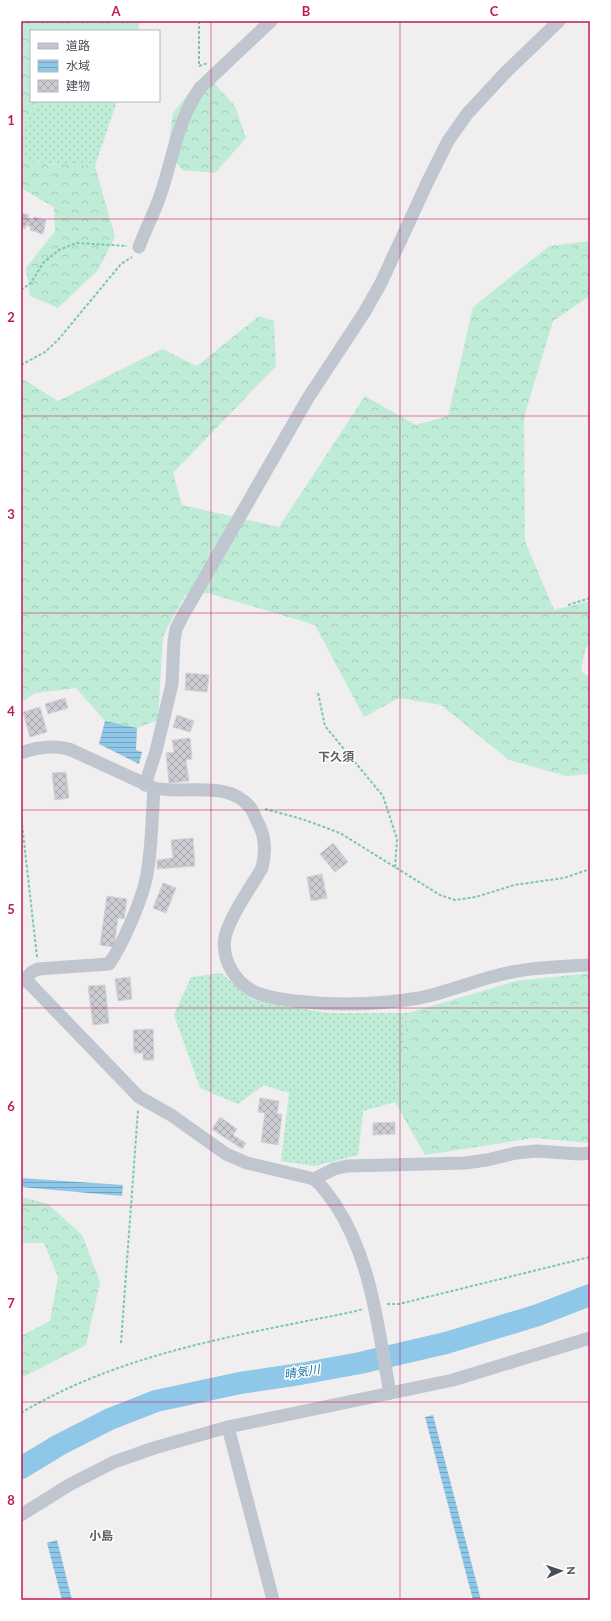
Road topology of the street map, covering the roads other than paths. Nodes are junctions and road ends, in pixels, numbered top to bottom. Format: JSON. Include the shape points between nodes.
{"nodes":[{"id":1,"x":271,"y":21,"type":"edge"},
{"id":2,"x":559,"y":21,"type":"edge"},
{"id":3,"x":139,"y":247,"type":"road end"},
{"id":4,"x":21,"y":753,"type":"edge"},
{"id":5,"x":150,"y":786,"type":"junction"},
{"id":6,"x":590,"y":964,"type":"edge"},
{"id":7,"x":22,"y":979,"type":"edge"},
{"id":8,"x":590,"y":1154,"type":"edge"},
{"id":9,"x":314,"y":1179,"type":"junction"},
{"id":10,"x":590,"y":1338,"type":"edge"},
{"id":11,"x":390,"y":1393,"type":"junction"},
{"id":12,"x":228,"y":1427,"type":"junction"},
{"id":13,"x":21,"y":1515,"type":"edge"},
{"id":14,"x":273,"y":1600,"type":"edge"}],
"edges":[{"from":1,"to":3,"type":"street","via":[[200,88],[192,100],[179,130],[159,199]]},
{"from":2,"to":5,"type":"street","via":[[467,114],[448,141],[381,283],[308,398],[182,617],[176,629],[172,684]]},
{"from":4,"to":5,"type":"street","via":[[49,746],[70,748]]},
{"from":5,"to":6,"type":"street","via":[[166,791],[211,790],[227,793],[241,799],[250,808],[261,827],[265,852],[262,868],[230,923],[225,937],[230,968],[237,979],[257,993],[325,1004],[376,1004],[420,998],[510,972]]},
{"from":5,"to":7,"type":"street","via":[[147,875],[136,910],[115,955],[108,964],[38,969]]},
{"from":7,"to":9,"type":"street","via":[[30,984],[139,1097],[172,1115],[226,1154],[247,1163]]},
{"from":8,"to":9,"type":"street","via":[[537,1151],[465,1163],[347,1166]]},
{"from":9,"to":11,"type":"street","via":[[344,1219],[358,1246],[372,1295]]},
{"from":10,"to":11,"type":"street","via":[[453,1380]]},
{"from":11,"to":12,"type":"street"},
{"from":12,"to":13,"type":"street","via":[[114,1462],[69,1485]]},
{"from":12,"to":14,"type":"street"}]}
